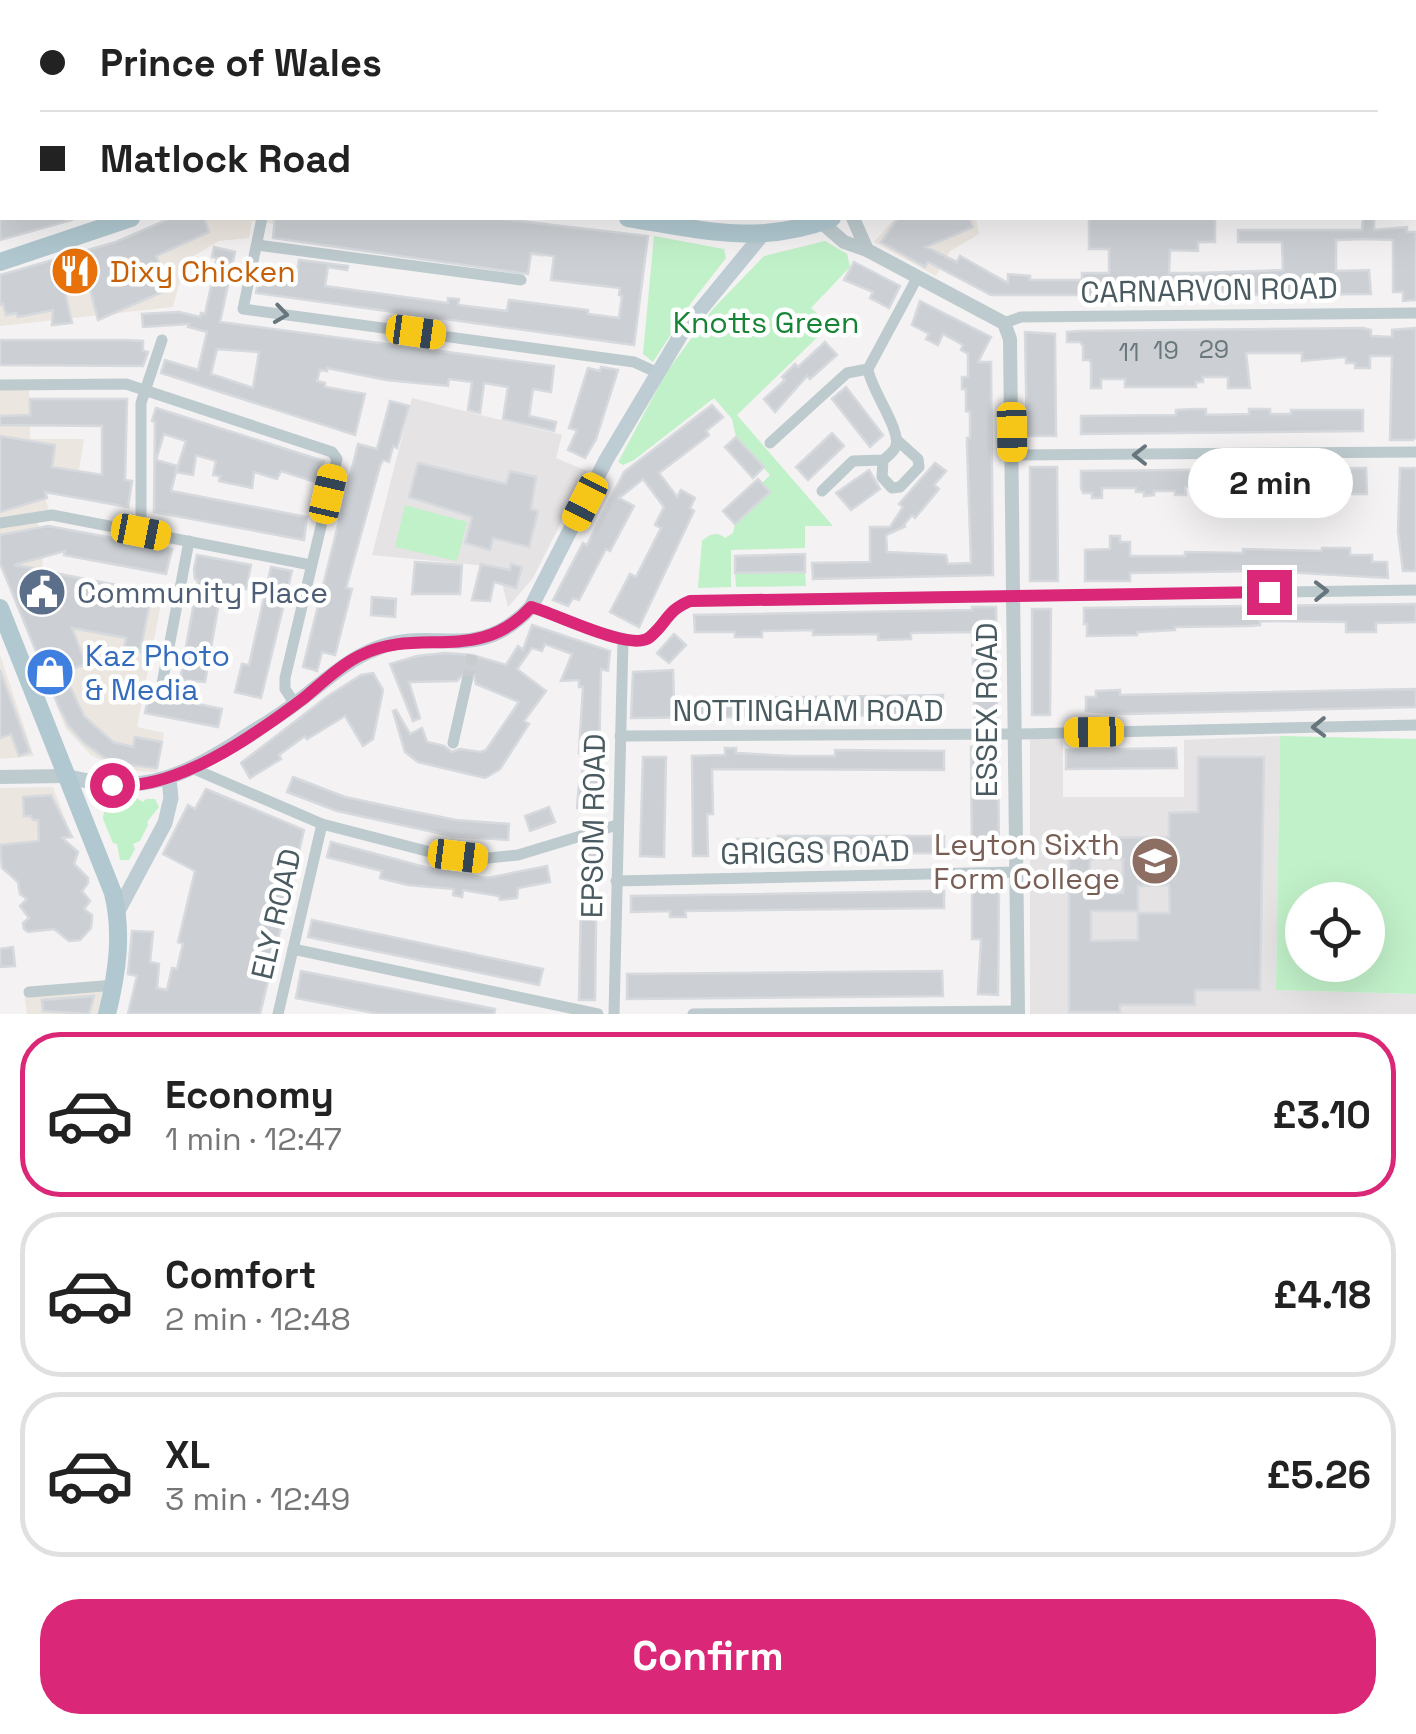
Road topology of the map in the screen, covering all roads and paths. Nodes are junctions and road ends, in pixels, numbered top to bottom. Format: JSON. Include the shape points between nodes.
{"nodes":[{"id":1,"x":126,"y":220,"type":"edge"},
{"id":2,"x":262,"y":220,"type":"edge"},
{"id":3,"x":643,"y":220,"type":"edge"},
{"id":4,"x":827,"y":220,"type":"edge"},
{"id":5,"x":854,"y":220,"type":"edge"},
{"id":6,"x":762,"y":236,"type":"junction"},
{"id":7,"x":257,"y":244,"type":"junction"},
{"id":8,"x":867,"y":250,"type":"junction"},
{"id":9,"x":0,"y":262,"type":"edge"},
{"id":10,"x":918,"y":278,"type":"junction"},
{"id":11,"x":520,"y":280,"type":"dead end"},
{"id":12,"x":1416,"y":314,"type":"edge"},
{"id":13,"x":1004,"y":323,"type":"junction"},
{"id":14,"x":162,"y":340,"type":"dead end"},
{"id":15,"x":868,"y":369,"type":"junction"},
{"id":16,"x":658,"y":372,"type":"junction"},
{"id":17,"x":0,"y":385,"type":"edge"},
{"id":18,"x":146,"y":390,"type":"junction"},
{"id":19,"x":898,"y":441,"type":"junction"},
{"id":20,"x":770,"y":443,"type":"dead end"},
{"id":21,"x":1416,"y":452,"type":"edge"},
{"id":22,"x":1012,"y":456,"type":"junction"},
{"id":23,"x":883,"y":460,"type":"junction"},
{"id":24,"x":822,"y":491,"type":"dead end"},
{"id":25,"x":0,"y":523,"type":"edge"},
{"id":26,"x":141,"y":532,"type":"junction"},
{"id":27,"x":190,"y":541,"type":"junction"},
{"id":28,"x":312,"y":565,"type":"junction"},
{"id":29,"x":1416,"y":590,"type":"edge"},
{"id":30,"x":1013,"y":594,"type":"junction"},
{"id":31,"x":531,"y":607,"type":"junction"},
{"id":32,"x":0,"y":608,"type":"edge"},
{"id":33,"x":623,"y":640,"type":"junction"},
{"id":34,"x":466,"y":682,"type":"tunnel mouth"},
{"id":35,"x":162,"y":684,"type":"dead end"},
{"id":36,"x":295,"y":704,"type":"junction"},
{"id":37,"x":1416,"y":725,"type":"edge"},
{"id":38,"x":1014,"y":734,"type":"junction"},
{"id":39,"x":620,"y":736,"type":"junction"},
{"id":40,"x":454,"y":743,"type":"dead end"},
{"id":41,"x":194,"y":769,"type":"junction"},
{"id":42,"x":65,"y":776,"type":"junction"},
{"id":43,"x":0,"y":777,"type":"edge"},
{"id":44,"x":168,"y":779,"type":"junction"},
{"id":45,"x":322,"y":824,"type":"junction"},
{"id":46,"x":617,"y":825,"type":"junction"},
{"id":47,"x":136,"y":872,"type":"junction"},
{"id":48,"x":1015,"y":872,"type":"junction"},
{"id":49,"x":107,"y":876,"type":"junction"},
{"id":50,"x":616,"y":881,"type":"junction"},
{"id":51,"x":118,"y":911,"type":"junction"},
{"id":52,"x":294,"y":950,"type":"junction"},
{"id":53,"x":114,"y":985,"type":"junction"},
{"id":54,"x":28,"y":992,"type":"dead end"},
{"id":55,"x":1018,"y":1013,"type":"edge"},
{"id":56,"x":107,"y":1014,"type":"edge"},
{"id":57,"x":278,"y":1014,"type":"edge"},
{"id":58,"x":598,"y":1014,"type":"edge"},
{"id":59,"x":614,"y":1014,"type":"edge"},
{"id":60,"x":693,"y":1014,"type":"edge"}],
"edges":[{"from":1,"to":9,"type":"main road"},
{"from":2,"to":7,"type":"street"},
{"from":3,"to":6,"type":"main road"},
{"from":4,"to":6,"type":"main road"},
{"from":4,"to":8,"type":"street","via":[[844,242]]},
{"from":5,"to":8,"type":"street"},
{"from":6,"to":16,"type":"main road","via":[[700,308]]},
{"from":7,"to":11,"type":"street"},
{"from":7,"to":16,"type":"street","one_way":true,"via":[[242,309],[634,362]]},
{"from":8,"to":10,"type":"street"},
{"from":10,"to":13,"type":"street"},
{"from":10,"to":15,"type":"street"},
{"from":12,"to":13,"type":"street","name":"CARNARVON ROAD","via":[[1021,317]]},
{"from":13,"to":22,"type":"street","name":"ESSEX ROAD"},
{"from":14,"to":18,"type":"street"},
{"from":15,"to":19,"type":"street"},
{"from":15,"to":20,"type":"street","via":[[847,374]]},
{"from":16,"to":31,"type":"main road"},
{"from":17,"to":18,"type":"street","via":[[126,384]]},
{"from":18,"to":26,"type":"street"},
{"from":18,"to":28,"type":"street","via":[[332,452],[337,459]]},
{"from":19,"to":23,"type":"street"},
{"from":19,"to":23,"type":"street","via":[[919,466],[892,488],[882,478]]},
{"from":21,"to":22,"type":"street","one_way":true},
{"from":22,"to":30,"type":"street","name":"ESSEX ROAD"},
{"from":23,"to":24,"type":"street","via":[[853,461]]},
{"from":25,"to":26,"type":"street","via":[[52,515]]},
{"from":26,"to":27,"type":"street"},
{"from":27,"to":28,"type":"street"},
{"from":27,"to":35,"type":"street"},
{"from":28,"to":36,"type":"street","via":[[286,678]]},
{"from":30,"to":29,"type":"street","one_way":true},
{"from":30,"to":33,"type":"street","via":[[690,601],[669,612],[650,638]]},
{"from":30,"to":38,"type":"street","name":"ESSEX ROAD"},
{"from":31,"to":33,"type":"street"},
{"from":31,"to":36,"type":"main road","via":[[468,649],[381,646]]},
{"from":32,"to":42,"type":"main road"},
{"from":33,"to":39,"type":"street","name":"EPSOM ROAD"},
{"from":34,"to":40,"type":"street"},
{"from":36,"to":41,"type":"main road"},
{"from":37,"to":38,"type":"street","name":"NOTTINGHAM ROAD","one_way":true},
{"from":38,"to":39,"type":"street","name":"NOTTINGHAM ROAD"},
{"from":38,"to":48,"type":"street","name":"ESSEX ROAD"},
{"from":39,"to":46,"type":"street","name":"EPSOM ROAD"},
{"from":41,"to":44,"type":"main road"},
{"from":41,"to":45,"type":"street"},
{"from":42,"to":43,"type":"street"},
{"from":42,"to":44,"type":"main road","via":[[125,786]]},
{"from":42,"to":49,"type":"main road"},
{"from":44,"to":47,"type":"main road","via":[[172,798],[165,823]]},
{"from":45,"to":46,"type":"street","via":[[479,859],[518,855]]},
{"from":45,"to":52,"type":"street","name":"ELY ROAD"},
{"from":46,"to":50,"type":"street","name":"EPSOM ROAD"},
{"from":47,"to":49,"type":"main road"},
{"from":47,"to":51,"type":"main road"},
{"from":48,"to":50,"type":"street","name":"GRIGGS ROAD"},
{"from":48,"to":55,"type":"street","name":"ESSEX ROAD"},
{"from":49,"to":51,"type":"main road"},
{"from":50,"to":59,"type":"street","name":"EPSOM ROAD"},
{"from":51,"to":53,"type":"main road"},
{"from":52,"to":57,"type":"street","name":"ELY ROAD"},
{"from":52,"to":58,"type":"street"},
{"from":53,"to":54,"type":"street"},
{"from":53,"to":56,"type":"main road"},
{"from":55,"to":60,"type":"street"}]}
